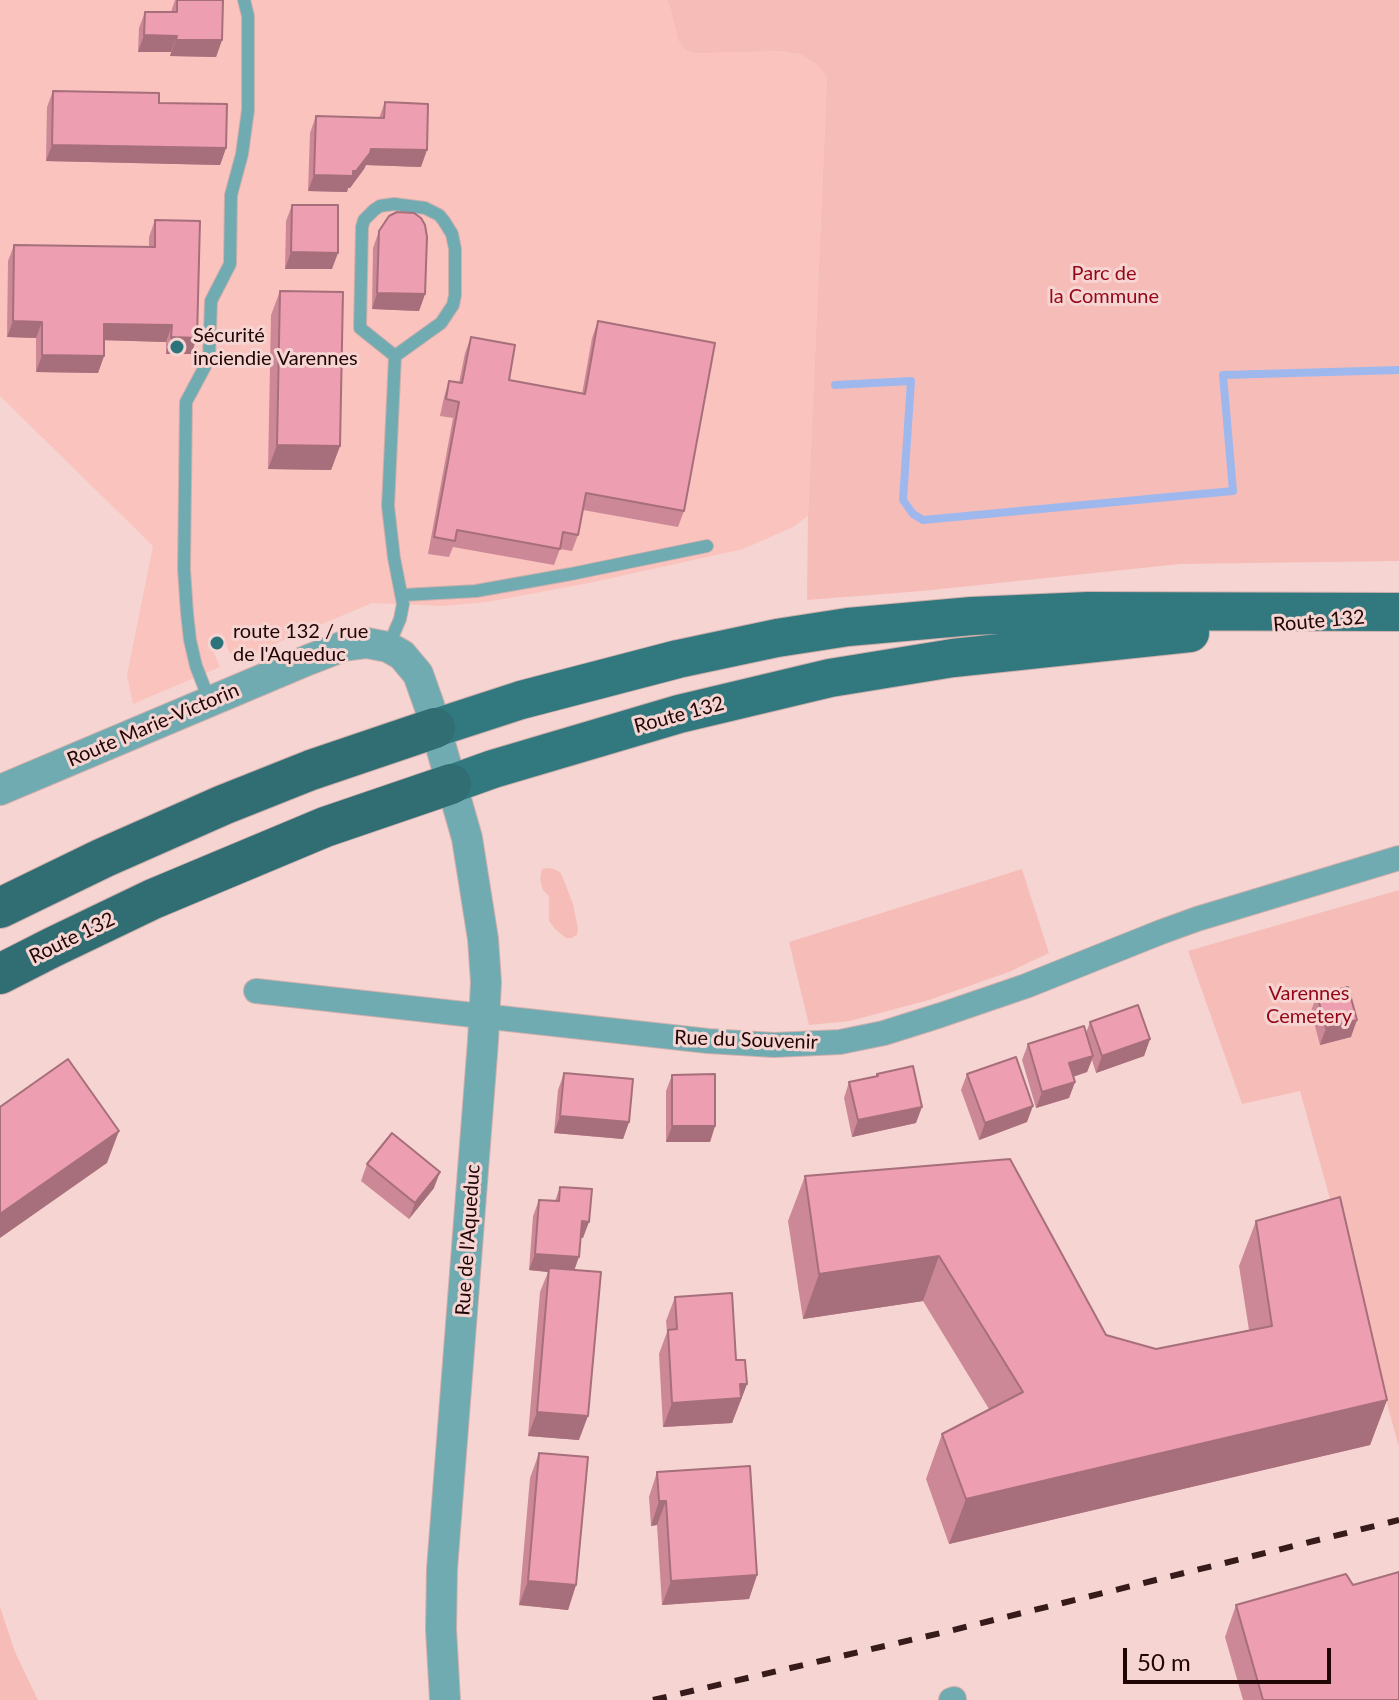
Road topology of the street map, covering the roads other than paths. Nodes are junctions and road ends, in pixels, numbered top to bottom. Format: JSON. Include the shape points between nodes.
{"nodes":[{"id":1,"x":244,"y":0,"type":"edge"},
{"id":2,"x":395,"y":356,"type":"junction"},
{"id":3,"x":707,"y":546,"type":"dead end"},
{"id":4,"x":403,"y":595,"type":"junction"},
{"id":5,"x":1399,"y":613,"type":"edge"},
{"id":6,"x":388,"y":647,"type":"junction"},
{"id":7,"x":210,"y":702,"type":"junction"},
{"id":8,"x":435,"y":728,"type":"junction"},
{"id":9,"x":451,"y":784,"type":"junction"},
{"id":10,"x":0,"y":790,"type":"edge"},
{"id":11,"x":1399,"y":858,"type":"edge"},
{"id":12,"x":0,"y":908,"type":"edge"},
{"id":13,"x":0,"y":974,"type":"edge"},
{"id":14,"x":256,"y":991,"type":"dead end"},
{"id":15,"x":485,"y":1016,"type":"junction"},
{"id":16,"x":445,"y":1700,"type":"edge"}],
"edges":[{"from":1,"to":7,"type":"lane","via":[[248,110],[231,195],[230,264],[211,301],[209,359],[186,402],[186,599],[193,651]]},
{"from":2,"to":2,"type":"lane","via":[[441,323],[453,305],[455,249],[439,215],[394,204],[374,210],[362,227],[360,328]]},
{"from":2,"to":4,"type":"lane","via":[[388,506]]},
{"from":3,"to":4,"type":"lane","via":[[476,591]]},
{"from":4,"to":6,"type":"lane"},
{"from":5,"to":8,"type":"main road","name":"Route 132","via":[[1088,611],[887,623],[678,659]]},
{"from":5,"to":9,"type":"main road","name":"Route 132","via":[[1076,644],[861,672],[679,714]]},
{"from":6,"to":7,"type":"street","name":"Route Marie-Victorin","via":[[344,646]]},
{"from":6,"to":8,"type":"street","via":[[418,674]]},
{"from":7,"to":10,"type":"street","name":"Route Marie-Victorin"},
{"from":8,"to":9,"type":"street"},
{"from":8,"to":12,"type":"highway","name":"Route 132","via":[[223,805]]},
{"from":9,"to":13,"type":"highway","name":"Route 132","via":[[325,827],[165,894]]},
{"from":9,"to":15,"type":"street","name":"Rue de l'Aqueduc","via":[[478,902]]},
{"from":11,"to":15,"type":"street","name":"Rue du Souvenir","via":[[1185,923],[1026,986],[863,1038],[820,1044],[732,1043]]},
{"from":14,"to":15,"type":"street","name":"Rue du Souvenir"},
{"from":15,"to":16,"type":"street","name":"Rue de l'Aqueduc","via":[[442,1569]]}]}
